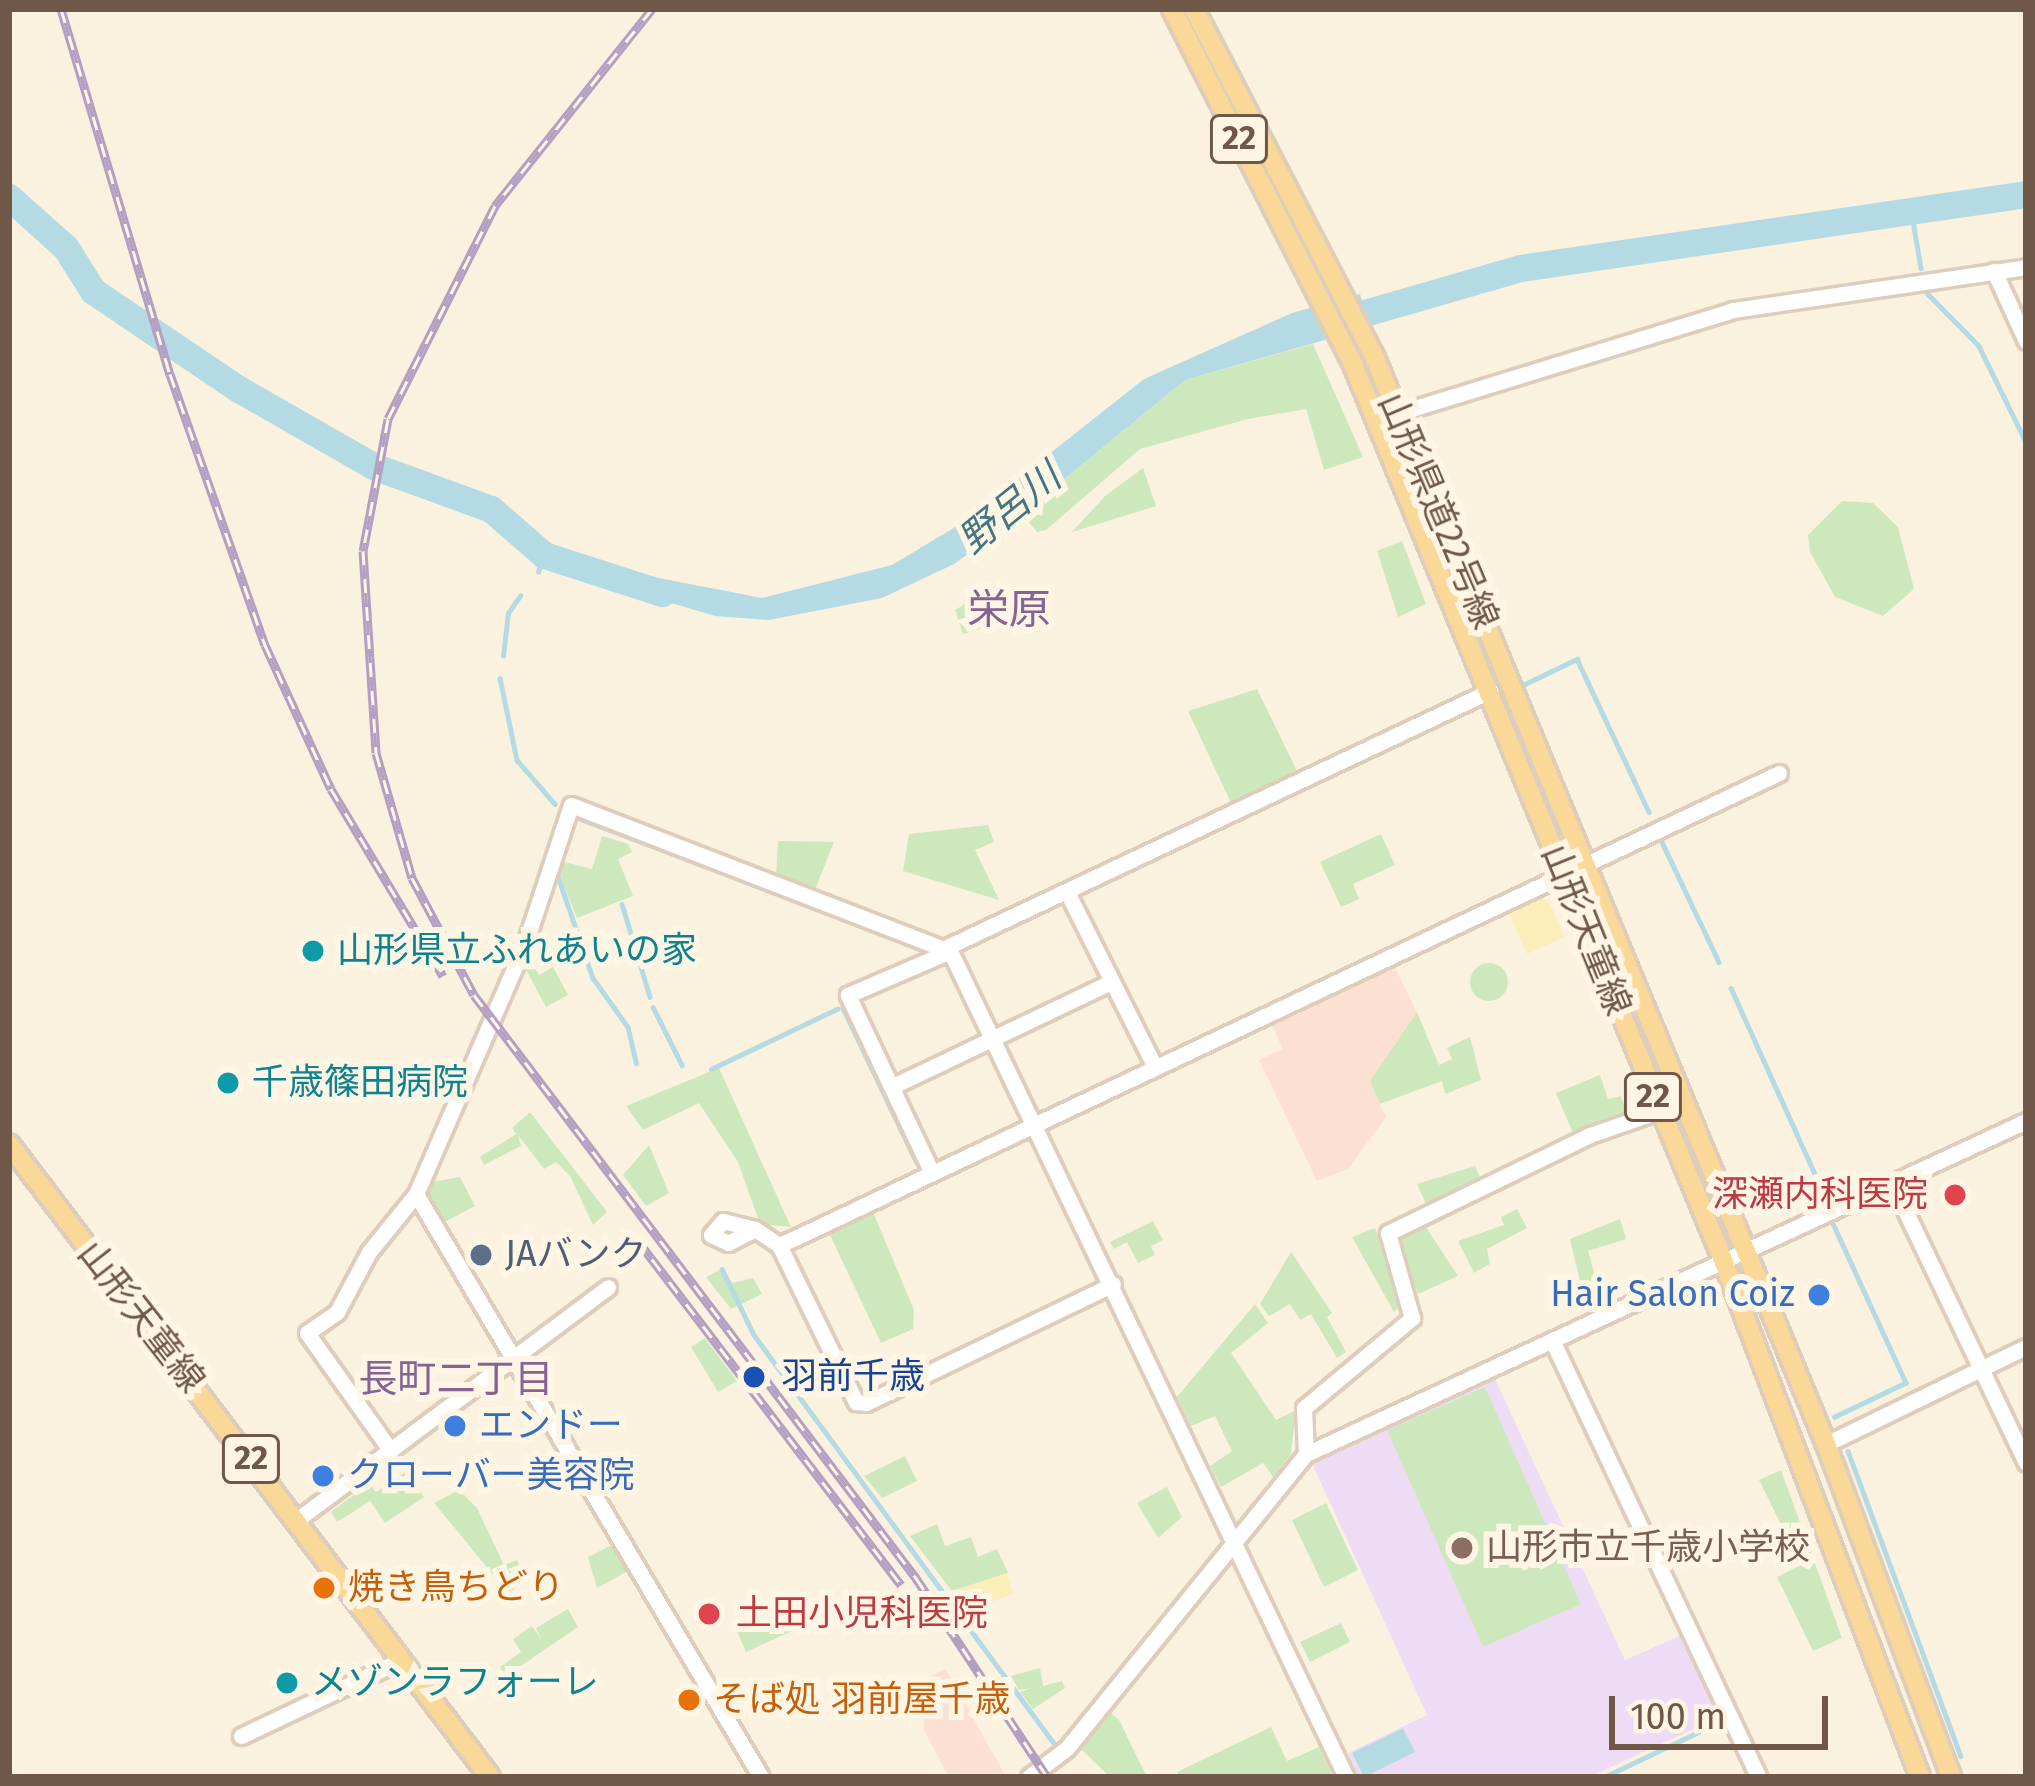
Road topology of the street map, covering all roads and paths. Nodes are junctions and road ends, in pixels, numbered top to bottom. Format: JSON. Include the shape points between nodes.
{"nodes":[{"id":1,"x":1172,"y":9,"type":"edge"},
{"id":2,"x":1194,"y":9,"type":"edge"},
{"id":3,"x":2026,"y":267,"type":"edge"},
{"id":4,"x":1994,"y":272,"type":"junction"},
{"id":5,"x":2026,"y":341,"type":"edge"},
{"id":6,"x":1396,"y":413,"type":"junction"},
{"id":7,"x":1376,"y":420,"type":"junction"},
{"id":8,"x":1490,"y":691,"type":"junction"},
{"id":9,"x":1779,"y":772,"type":"dead end"},
{"id":10,"x":1581,"y":863,"type":"junction"},
{"id":11,"x":1563,"y":874,"type":"junction"},
{"id":12,"x":1067,"y":892,"type":"junction"},
{"id":13,"x":948,"y":949,"type":"junction"},
{"id":14,"x":1111,"y":982,"type":"junction"},
{"id":15,"x":1653,"y":1026,"type":"joint"},
{"id":16,"x":994,"y":1037,"type":"junction"},
{"id":17,"x":1155,"y":1067,"type":"junction"},
{"id":18,"x":892,"y":1087,"type":"junction"},
{"id":19,"x":1659,"y":1111,"type":"junction"},
{"id":20,"x":2026,"y":1121,"type":"edge"},
{"id":21,"x":1036,"y":1124,"type":"junction"},
{"id":22,"x":9,"y":1144,"type":"edge"},
{"id":23,"x":932,"y":1173,"type":"junction"},
{"id":24,"x":1892,"y":1183,"type":"junction"},
{"id":25,"x":416,"y":1193,"type":"junction"},
{"id":26,"x":755,"y":1229,"type":"dead end"},
{"id":27,"x":779,"y":1245,"type":"junction"},
{"id":28,"x":1732,"y":1256,"type":"junction"},
{"id":29,"x":1113,"y":1284,"type":"junction"},
{"id":30,"x":608,"y":1287,"type":"dead end"},
{"id":31,"x":1552,"y":1340,"type":"junction"},
{"id":32,"x":2026,"y":1347,"type":"edge"},
{"id":33,"x":514,"y":1359,"type":"junction"},
{"id":34,"x":1979,"y":1369,"type":"junction"},
{"id":35,"x":1826,"y":1444,"type":"junction"},
{"id":36,"x":391,"y":1451,"type":"junction"},
{"id":37,"x":1306,"y":1454,"type":"junction"},
{"id":38,"x":2026,"y":1463,"type":"edge"},
{"id":39,"x":298,"y":1519,"type":"junction"},
{"id":40,"x":1234,"y":1541,"type":"junction"},
{"id":41,"x":401,"y":1660,"type":"junction"},
{"id":42,"x":241,"y":1736,"type":"dead end"},
{"id":43,"x":490,"y":1777,"type":"edge"},
{"id":44,"x":761,"y":1777,"type":"edge"},
{"id":45,"x":1029,"y":1777,"type":"edge"},
{"id":46,"x":1346,"y":1777,"type":"edge"},
{"id":47,"x":1759,"y":1777,"type":"edge"},
{"id":48,"x":1920,"y":1777,"type":"edge"},
{"id":49,"x":1951,"y":1777,"type":"edge"}],
"edges":[{"from":1,"to":7,"type":"main road","name":"山形県道22号線","number":"22"},
{"from":2,"to":6,"type":"main road","name":"山形県道22号線","number":"22","via":[[1334,270]]},
{"from":3,"to":4,"type":"street"},
{"from":4,"to":5,"type":"street"},
{"from":4,"to":6,"type":"street","via":[[1732,310]]},
{"from":6,"to":7,"type":"street"},
{"from":6,"to":10,"type":"main road","name":"山形県道22号線","number":"22"},
{"from":7,"to":8,"type":"main road","name":"山形天童線","number":"22"},
{"from":8,"to":11,"type":"main road","name":"山形天童線","number":"22"},
{"from":8,"to":12,"type":"street"},
{"from":9,"to":10,"type":"street"},
{"from":10,"to":11,"type":"street"},
{"from":10,"to":15,"type":"main road","name":"山形県道22号線","number":"22"},
{"from":11,"to":17,"type":"street"},
{"from":11,"to":19,"type":"main road","name":"山形天童線","number":"22"},
{"from":12,"to":13,"type":"street"},
{"from":12,"to":14,"type":"street"},
{"from":13,"to":16,"type":"street"},
{"from":13,"to":18,"type":"street","via":[[848,995]]},
{"from":13,"to":25,"type":"street","via":[[571,805],[526,941]]},
{"from":14,"to":16,"type":"street"},
{"from":14,"to":17,"type":"street"},
{"from":15,"to":28,"type":"main road","name":"山形天童線","number":"22"},
{"from":16,"to":18,"type":"street"},
{"from":16,"to":21,"type":"street"},
{"from":17,"to":21,"type":"street"},
{"from":18,"to":23,"type":"street"},
{"from":19,"to":28,"type":"main road","name":"山形天童線","number":"22"},
{"from":19,"to":37,"type":"street","via":[[1388,1233],[1412,1318],[1304,1408]]},
{"from":20,"to":24,"type":"street"},
{"from":21,"to":23,"type":"street"},
{"from":21,"to":29,"type":"street"},
{"from":22,"to":39,"type":"main road","name":"山形天童線","number":"22"},
{"from":23,"to":27,"type":"street"},
{"from":24,"to":28,"type":"street"},
{"from":24,"to":34,"type":"street"},
{"from":25,"to":33,"type":"street"},
{"from":25,"to":36,"type":"street","via":[[369,1252],[337,1312],[308,1333]]},
{"from":26,"to":27,"type":"street"},
{"from":27,"to":29,"type":"street","via":[[856,1402]]},
{"from":28,"to":31,"type":"street"},
{"from":28,"to":35,"type":"main road","name":"山形天童線","number":"22"},
{"from":28,"to":48,"type":"main road","name":"山形天童線","number":"22"},
{"from":29,"to":40,"type":"street"},
{"from":30,"to":33,"type":"street"},
{"from":31,"to":37,"type":"street"},
{"from":31,"to":47,"type":"street"},
{"from":32,"to":34,"type":"street"},
{"from":33,"to":36,"type":"street"},
{"from":33,"to":44,"type":"street"},
{"from":34,"to":35,"type":"street"},
{"from":34,"to":38,"type":"street"},
{"from":35,"to":49,"type":"main road","name":"山形天童線","number":"22"},
{"from":36,"to":39,"type":"street"},
{"from":37,"to":40,"type":"street"},
{"from":39,"to":41,"type":"main road","name":"山形天童線","number":"22"},
{"from":40,"to":45,"type":"street","via":[[1067,1748]]},
{"from":40,"to":46,"type":"street"},
{"from":41,"to":42,"type":"street"},
{"from":41,"to":43,"type":"main road","name":"山形天童線","number":"22"}]}
